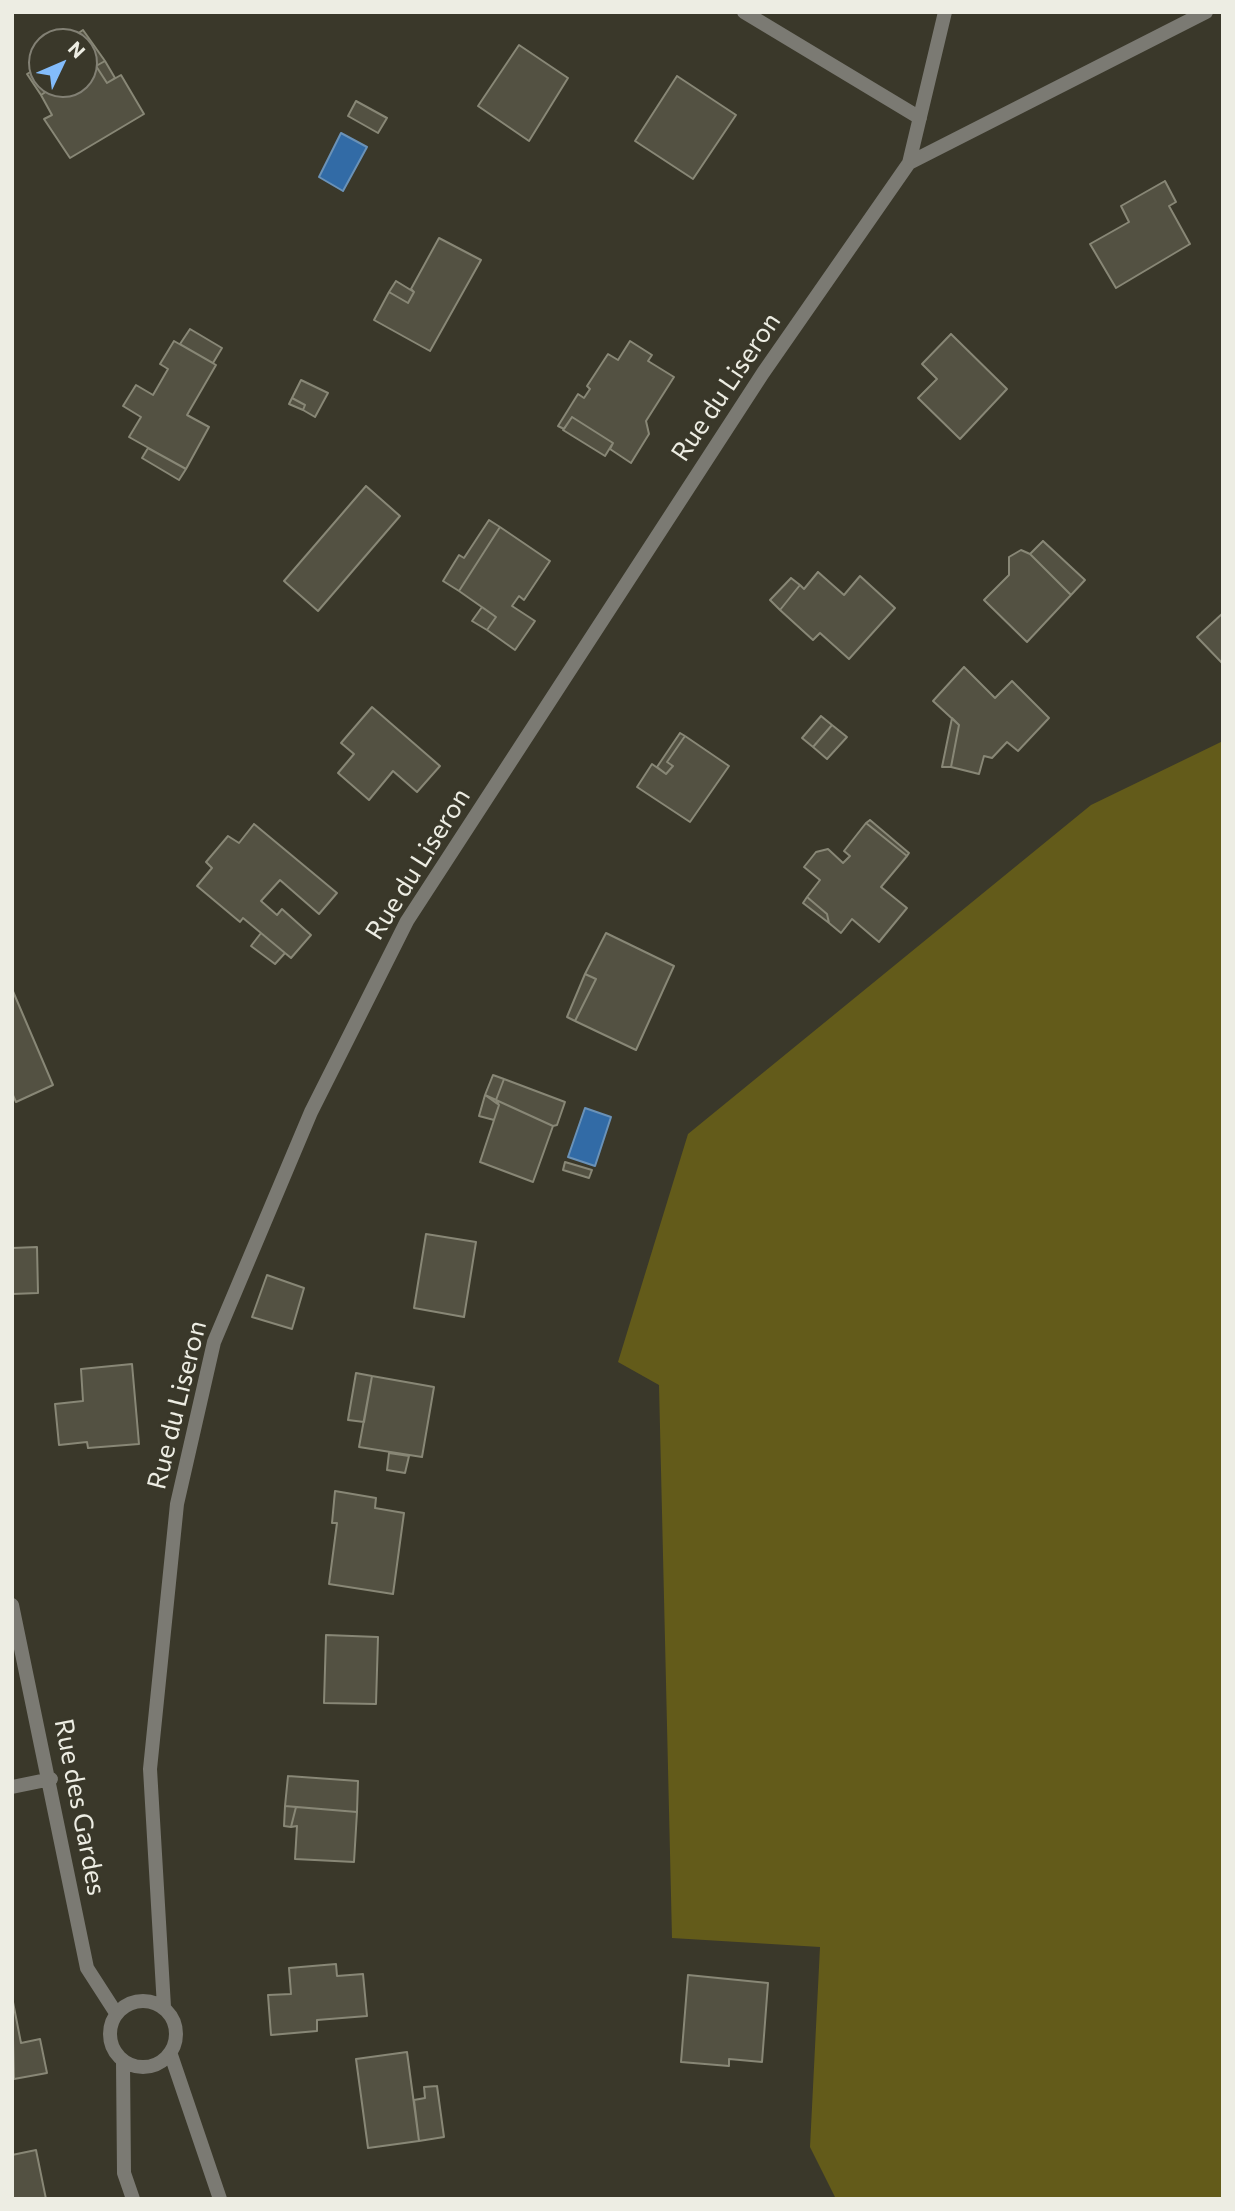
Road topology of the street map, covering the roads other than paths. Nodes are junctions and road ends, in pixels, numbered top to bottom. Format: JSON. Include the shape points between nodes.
{"nodes":[{"id":1,"x":744,"y":12,"type":"edge"},
{"id":2,"x":945,"y":12,"type":"edge"},
{"id":3,"x":1206,"y":12,"type":"edge"},
{"id":4,"x":920,"y":118,"type":"junction"},
{"id":5,"x":909,"y":163,"type":"junction"},
{"id":6,"x":12,"y":1605,"type":"edge"},
{"id":7,"x":51,"y":1779,"type":"junction"},
{"id":8,"x":12,"y":1787,"type":"edge"},
{"id":9,"x":164,"y":2007,"type":"junction"},
{"id":10,"x":116,"y":2013,"type":"junction"},
{"id":11,"x":171,"y":2055,"type":"junction"},
{"id":12,"x":123,"y":2062,"type":"junction"},
{"id":13,"x":133,"y":2199,"type":"edge"},
{"id":14,"x":220,"y":2199,"type":"edge"}],
"edges":[{"from":1,"to":4,"type":"street"},
{"from":2,"to":4,"type":"street"},
{"from":3,"to":5,"type":"street","name":"Rue du Liseron"},
{"from":4,"to":5,"type":"street"},
{"from":5,"to":9,"type":"street","name":"Rue du Liseron","via":[[763,373],[407,921],[311,1112],[214,1342],[177,1504],[150,1769]]},
{"from":6,"to":7,"type":"street","name":"Rue des Gardes"},
{"from":7,"to":8,"type":"street"},
{"from":7,"to":10,"type":"street","name":"Rue des Gardes","via":[[88,1968]]},
{"from":9,"to":10,"type":"street","via":[[139,2000]]},
{"from":9,"to":11,"type":"street","via":[[178,2029]]},
{"from":10,"to":12,"type":"street","via":[[109,2039]]},
{"from":11,"to":12,"type":"street","via":[[148,2069]]},
{"from":11,"to":14,"type":"street"},
{"from":12,"to":13,"type":"street","via":[[124,2173]]}]}
